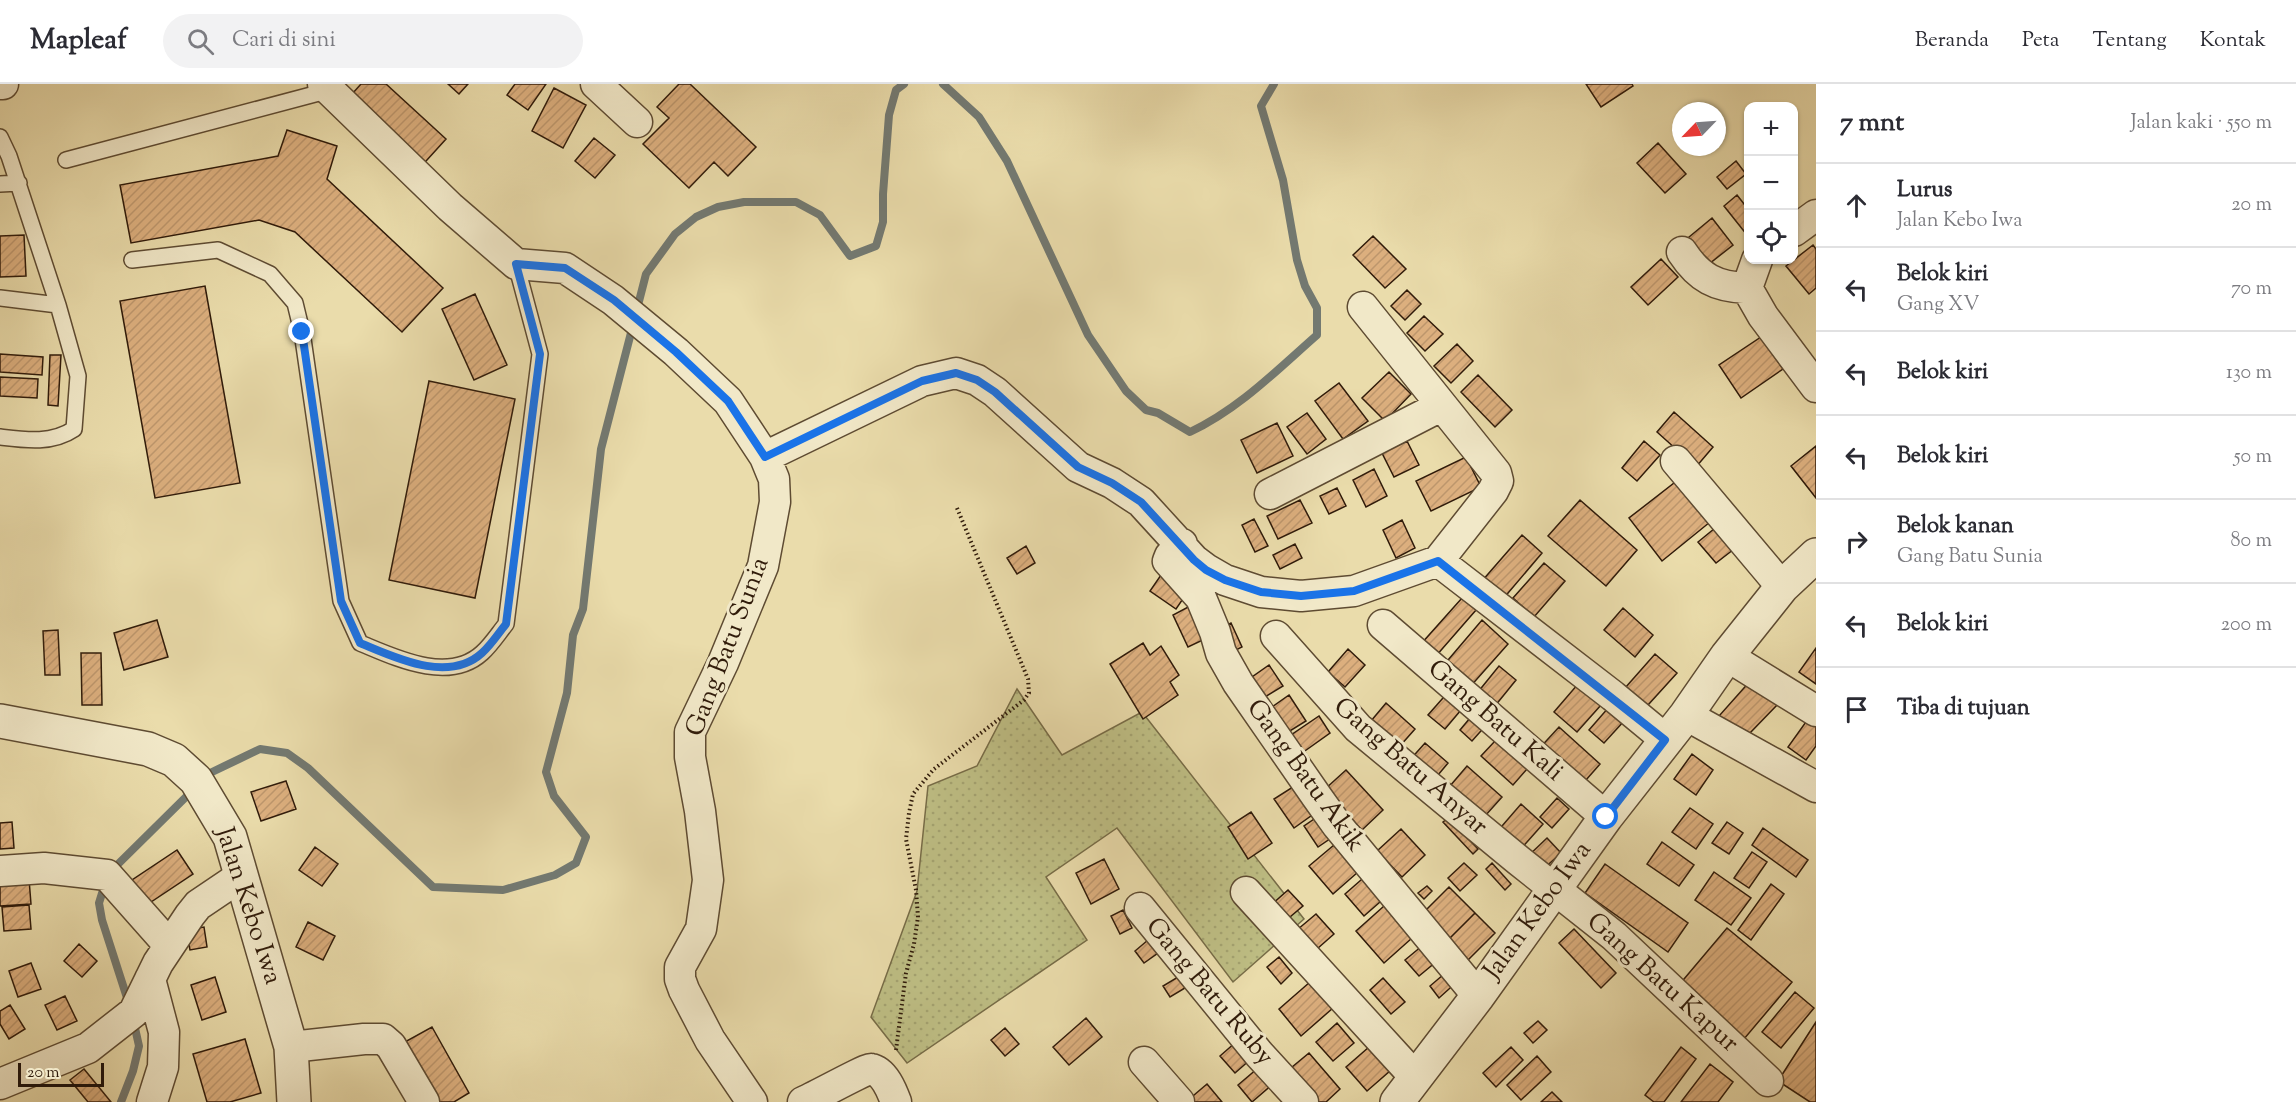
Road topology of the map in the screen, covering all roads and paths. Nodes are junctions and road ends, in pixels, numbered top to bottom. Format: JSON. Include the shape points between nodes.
{"nodes":[{"id":1,"x":596,"y":84,"type":"edge"},
{"id":2,"x":326,"y":87,"type":"edge"},
{"id":3,"x":637,"y":122,"type":"dead end"},
{"id":4,"x":0,"y":137,"type":"edge"},
{"id":5,"x":66,"y":160,"type":"dead end"},
{"id":6,"x":19,"y":183,"type":"junction"},
{"id":7,"x":0,"y":184,"type":"edge"},
{"id":8,"x":1816,"y":215,"type":"edge"},
{"id":9,"x":1798,"y":228,"type":"edge"},
{"id":10,"x":1682,"y":252,"type":"dead end"},
{"id":11,"x":132,"y":260,"type":"dead end"},
{"id":12,"x":516,"y":264,"type":"junction"},
{"id":13,"x":1756,"y":264,"type":"edge"},
{"id":14,"x":1747,"y":288,"type":"junction"},
{"id":15,"x":0,"y":298,"type":"edge"},
{"id":16,"x":58,"y":305,"type":"junction"},
{"id":17,"x":1363,"y":307,"type":"dead end"},
{"id":18,"x":1816,"y":387,"type":"edge"},
{"id":19,"x":1441,"y":406,"type":"junction"},
{"id":20,"x":0,"y":437,"type":"edge"},
{"id":21,"x":765,"y":457,"type":"junction"},
{"id":22,"x":1676,"y":461,"type":"dead end"},
{"id":23,"x":1270,"y":494,"type":"dead end"},
{"id":24,"x":957,"y":508,"type":"dead end"},
{"id":25,"x":1182,"y":544,"type":"junction"},
{"id":26,"x":1816,"y":555,"type":"edge"},
{"id":27,"x":1438,"y":561,"type":"junction"},
{"id":28,"x":1782,"y":587,"type":"junction"},
{"id":29,"x":1383,"y":625,"type":"dead end"},
{"id":30,"x":1276,"y":636,"type":"dead end"},
{"id":31,"x":1727,"y":656,"type":"junction"},
{"id":32,"x":1816,"y":711,"type":"edge"},
{"id":33,"x":1686,"y":715,"type":"junction"},
{"id":34,"x":0,"y":721,"type":"edge"},
{"id":35,"x":1665,"y":740,"type":"junction"},
{"id":36,"x":1816,"y":787,"type":"edge"},
{"id":37,"x":1606,"y":817,"type":"junction"},
{"id":38,"x":0,"y":871,"type":"edge"},
{"id":39,"x":241,"y":876,"type":"junction"},
{"id":40,"x":1554,"y":888,"type":"junction"},
{"id":41,"x":1246,"y":892,"type":"dead end"},
{"id":42,"x":1140,"y":908,"type":"dead end"},
{"id":43,"x":169,"y":945,"type":"junction"},
{"id":44,"x":150,"y":979,"type":"junction"},
{"id":45,"x":1478,"y":996,"type":"junction"},
{"id":46,"x":291,"y":1047,"type":"junction"},
{"id":47,"x":1144,"y":1062,"type":"dead end"},
{"id":48,"x":5,"y":1073,"type":"edge"},
{"id":49,"x":1768,"y":1081,"type":"dead end"},
{"id":50,"x":1407,"y":1090,"type":"edge"},
{"id":51,"x":894,"y":1096,"type":"edge"},
{"id":52,"x":152,"y":1102,"type":"edge"},
{"id":53,"x":294,"y":1102,"type":"edge"},
{"id":54,"x":424,"y":1102,"type":"edge"},
{"id":55,"x":752,"y":1102,"type":"edge"},
{"id":56,"x":803,"y":1102,"type":"edge"},
{"id":57,"x":1179,"y":1102,"type":"edge"},
{"id":58,"x":1303,"y":1102,"type":"edge"}],
"edges":[{"from":1,"to":3,"type":"street"},
{"from":2,"to":5,"type":"lane"},
{"from":2,"to":12,"type":"street","via":[[450,207]]},
{"from":4,"to":6,"type":"lane"},
{"from":6,"to":7,"type":"lane"},
{"from":6,"to":16,"type":"lane"},
{"from":8,"to":9,"type":"street"},
{"from":10,"to":14,"type":"street","via":[[1697,272],[1716,284]]},
{"from":11,"to":12,"type":"lane","via":[[218,250],[270,274],[295,303],[341,601],[360,643],[407,663],[442,667],[463,664],[482,654],[506,624],[540,354]]},
{"from":12,"to":21,"type":"street","name":"Gang Batu Sunia","via":[[565,268],[614,300],[728,401]]},
{"from":13,"to":14,"type":"street"},
{"from":14,"to":18,"type":"street"},
{"from":15,"to":16,"type":"lane"},
{"from":16,"to":20,"type":"lane","via":[[78,376],[74,429],[45,440]]},
{"from":17,"to":19,"type":"street"},
{"from":19,"to":23,"type":"street"},
{"from":19,"to":27,"type":"street","via":[[1498,476],[1493,491]]},
{"from":21,"to":25,"type":"street","via":[[922,381],[956,373],[995,392],[1078,467],[1141,502]]},
{"from":21,"to":55,"type":"street","name":"Gang Batu Sunia","via":[[774,479],[775,502],[763,566],[690,732],[690,757],[708,880],[701,929],[680,967],[684,990],[710,1040]]},
{"from":22,"to":28,"type":"street"},
{"from":24,"to":51,"type":"path","via":[[1028,679],[1029,693],[934,769],[914,794],[906,839],[918,917],[906,973]]},
{"from":25,"to":27,"type":"street","via":[[1200,565],[1225,580],[1261,592],[1301,596],[1354,591]]},
{"from":25,"to":45,"type":"street","name":"Gang Batu Akik","via":[[1168,561],[1201,598],[1221,653],[1238,683],[1337,825]]},
{"from":26,"to":28,"type":"street","name":"Jalan Kebo Iwa"},
{"from":27,"to":35,"type":"street"},
{"from":28,"to":31,"type":"street","name":"Jalan Kebo Iwa"},
{"from":29,"to":37,"type":"street","name":"Gang Batu Kali"},
{"from":30,"to":40,"type":"street","name":"Gang Batu Anyar","via":[[1358,728]]},
{"from":31,"to":32,"type":"street"},
{"from":31,"to":33,"type":"street","name":"Jalan Kebo Iwa"},
{"from":33,"to":35,"type":"street","name":"Jalan Kebo Iwa"},
{"from":33,"to":36,"type":"street"},
{"from":34,"to":39,"type":"street","name":"Jalan Kebo Iwa","via":[[148,749],[174,760],[196,780],[230,837]]},
{"from":35,"to":37,"type":"street","name":"Jalan Kebo Iwa"},
{"from":37,"to":40,"type":"street","name":"Jalan Kebo Iwa"},
{"from":38,"to":43,"type":"street","via":[[44,868],[107,874]]},
{"from":39,"to":43,"type":"street","via":[[198,905]]},
{"from":39,"to":46,"type":"street","name":"Jalan Kebo Iwa"},
{"from":40,"to":45,"type":"street","name":"Jalan Kebo Iwa"},
{"from":40,"to":49,"type":"street","name":"Gang Batu Kapur","via":[[1647,966]]},
{"from":41,"to":50,"type":"street"},
{"from":42,"to":58,"type":"street","name":"Gang Batu Ruby","via":[[1258,1054]]},
{"from":43,"to":44,"type":"street"},
{"from":44,"to":48,"type":"street","via":[[134,1012],[88,1048]]},
{"from":44,"to":52,"type":"street","via":[[164,1032],[164,1067]]},
{"from":45,"to":50,"type":"street","name":"Jalan Kebo Iwa"},
{"from":46,"to":53,"type":"street","name":"Jalan Kebo Iwa"},
{"from":46,"to":54,"type":"street","via":[[383,1039]]},
{"from":47,"to":57,"type":"street"},
{"from":51,"to":56,"type":"street","via":[[879,1073],[867,1068]]}]}
